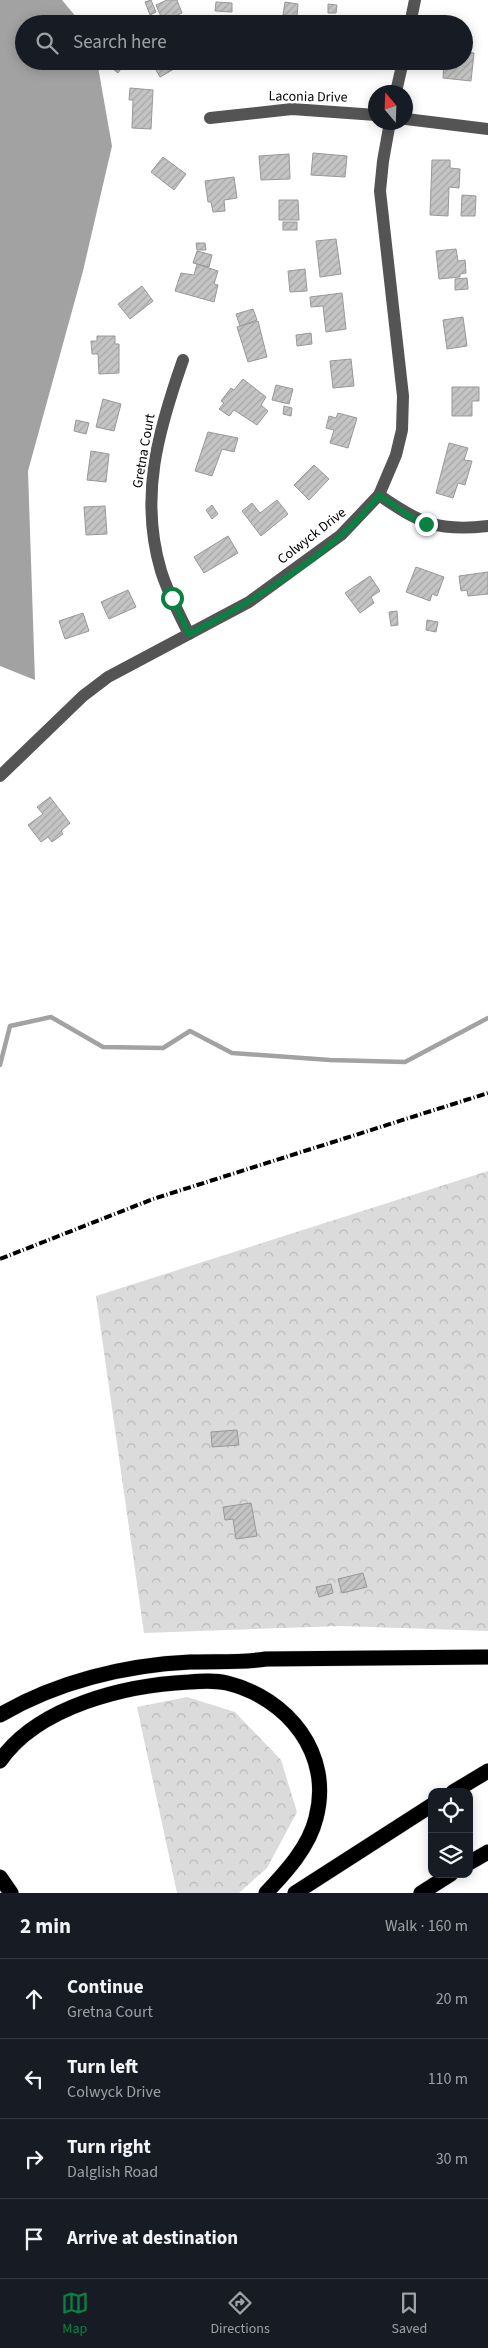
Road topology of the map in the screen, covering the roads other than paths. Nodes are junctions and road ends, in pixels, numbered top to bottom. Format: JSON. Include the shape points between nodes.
{"nodes":[{"id":1,"x":415,"y":0,"type":"edge"},
{"id":2,"x":412,"y":15,"type":"edge"},
{"id":3,"x":401,"y":70,"type":"edge"},
{"id":4,"x":398,"y":85,"type":"edge"},
{"id":5,"x":368,"y":114,"type":"edge"},
{"id":6,"x":210,"y":118,"type":"dead end"},
{"id":7,"x":413,"y":120,"type":"edge"},
{"id":8,"x":488,"y":129,"type":"edge"},
{"id":9,"x":389,"y":130,"type":"edge"},
{"id":10,"x":183,"y":360,"type":"dead end"},
{"id":11,"x":379,"y":495,"type":"junction"},
{"id":12,"x":488,"y":526,"type":"edge"},
{"id":13,"x":189,"y":634,"type":"junction"},
{"id":14,"x":0,"y":776,"type":"edge"},
{"id":15,"x":488,"y":1657,"type":"edge"},
{"id":16,"x":0,"y":1715,"type":"edge"},
{"id":17,"x":0,"y":1761,"type":"edge"},
{"id":18,"x":488,"y":1771,"type":"edge"},
{"id":19,"x":460,"y":1788,"type":"edge"},
{"id":20,"x":428,"y":1807,"type":"edge"},
{"id":21,"x":488,"y":1852,"type":"edge"},
{"id":22,"x":473,"y":1861,"type":"edge"},
{"id":23,"x":0,"y":1877,"type":"edge"},
{"id":24,"x":445,"y":1878,"type":"edge"},
{"id":25,"x":11,"y":1893,"type":"edge"},
{"id":26,"x":266,"y":1893,"type":"edge"},
{"id":27,"x":295,"y":1893,"type":"edge"},
{"id":28,"x":421,"y":1893,"type":"edge"}],
"edges":[{"from":1,"to":2,"type":"street"},
{"from":3,"to":4,"type":"street"},
{"from":5,"to":6,"type":"street","name":"Laconia Drive","via":[[292,108]]},
{"from":7,"to":8,"type":"street"},
{"from":9,"to":11,"type":"street","name":"Colwyck Drive","via":[[380,191],[401,371],[402,430],[396,455]]},
{"from":10,"to":13,"type":"street","name":"Gretna Court","via":[[169,398],[156,452],[150,501],[162,573]]},
{"from":11,"to":12,"type":"street","via":[[426,524],[455,529]]},
{"from":11,"to":13,"type":"street","name":"Colwyck Drive","via":[[341,535],[302,564],[249,602]]},
{"from":13,"to":14,"type":"street","name":"Colwyck Drive","via":[[108,677],[83,696]]},
{"from":15,"to":16,"type":"highway","via":[[266,1658],[240,1663],[190,1662],[146,1666],[119,1670],[67,1686]]},
{"from":17,"to":26,"type":"highway","via":[[9,1748],[34,1727],[61,1713],[127,1690],[178,1682],[212,1681],[226,1682],[270,1700],[291,1718],[306,1741],[316,1767],[319,1800],[316,1819],[300,1852]]},
{"from":18,"to":19,"type":"highway"},
{"from":20,"to":27,"type":"highway"},
{"from":21,"to":22,"type":"highway"},
{"from":23,"to":25,"type":"highway"},
{"from":24,"to":28,"type":"highway"}]}
